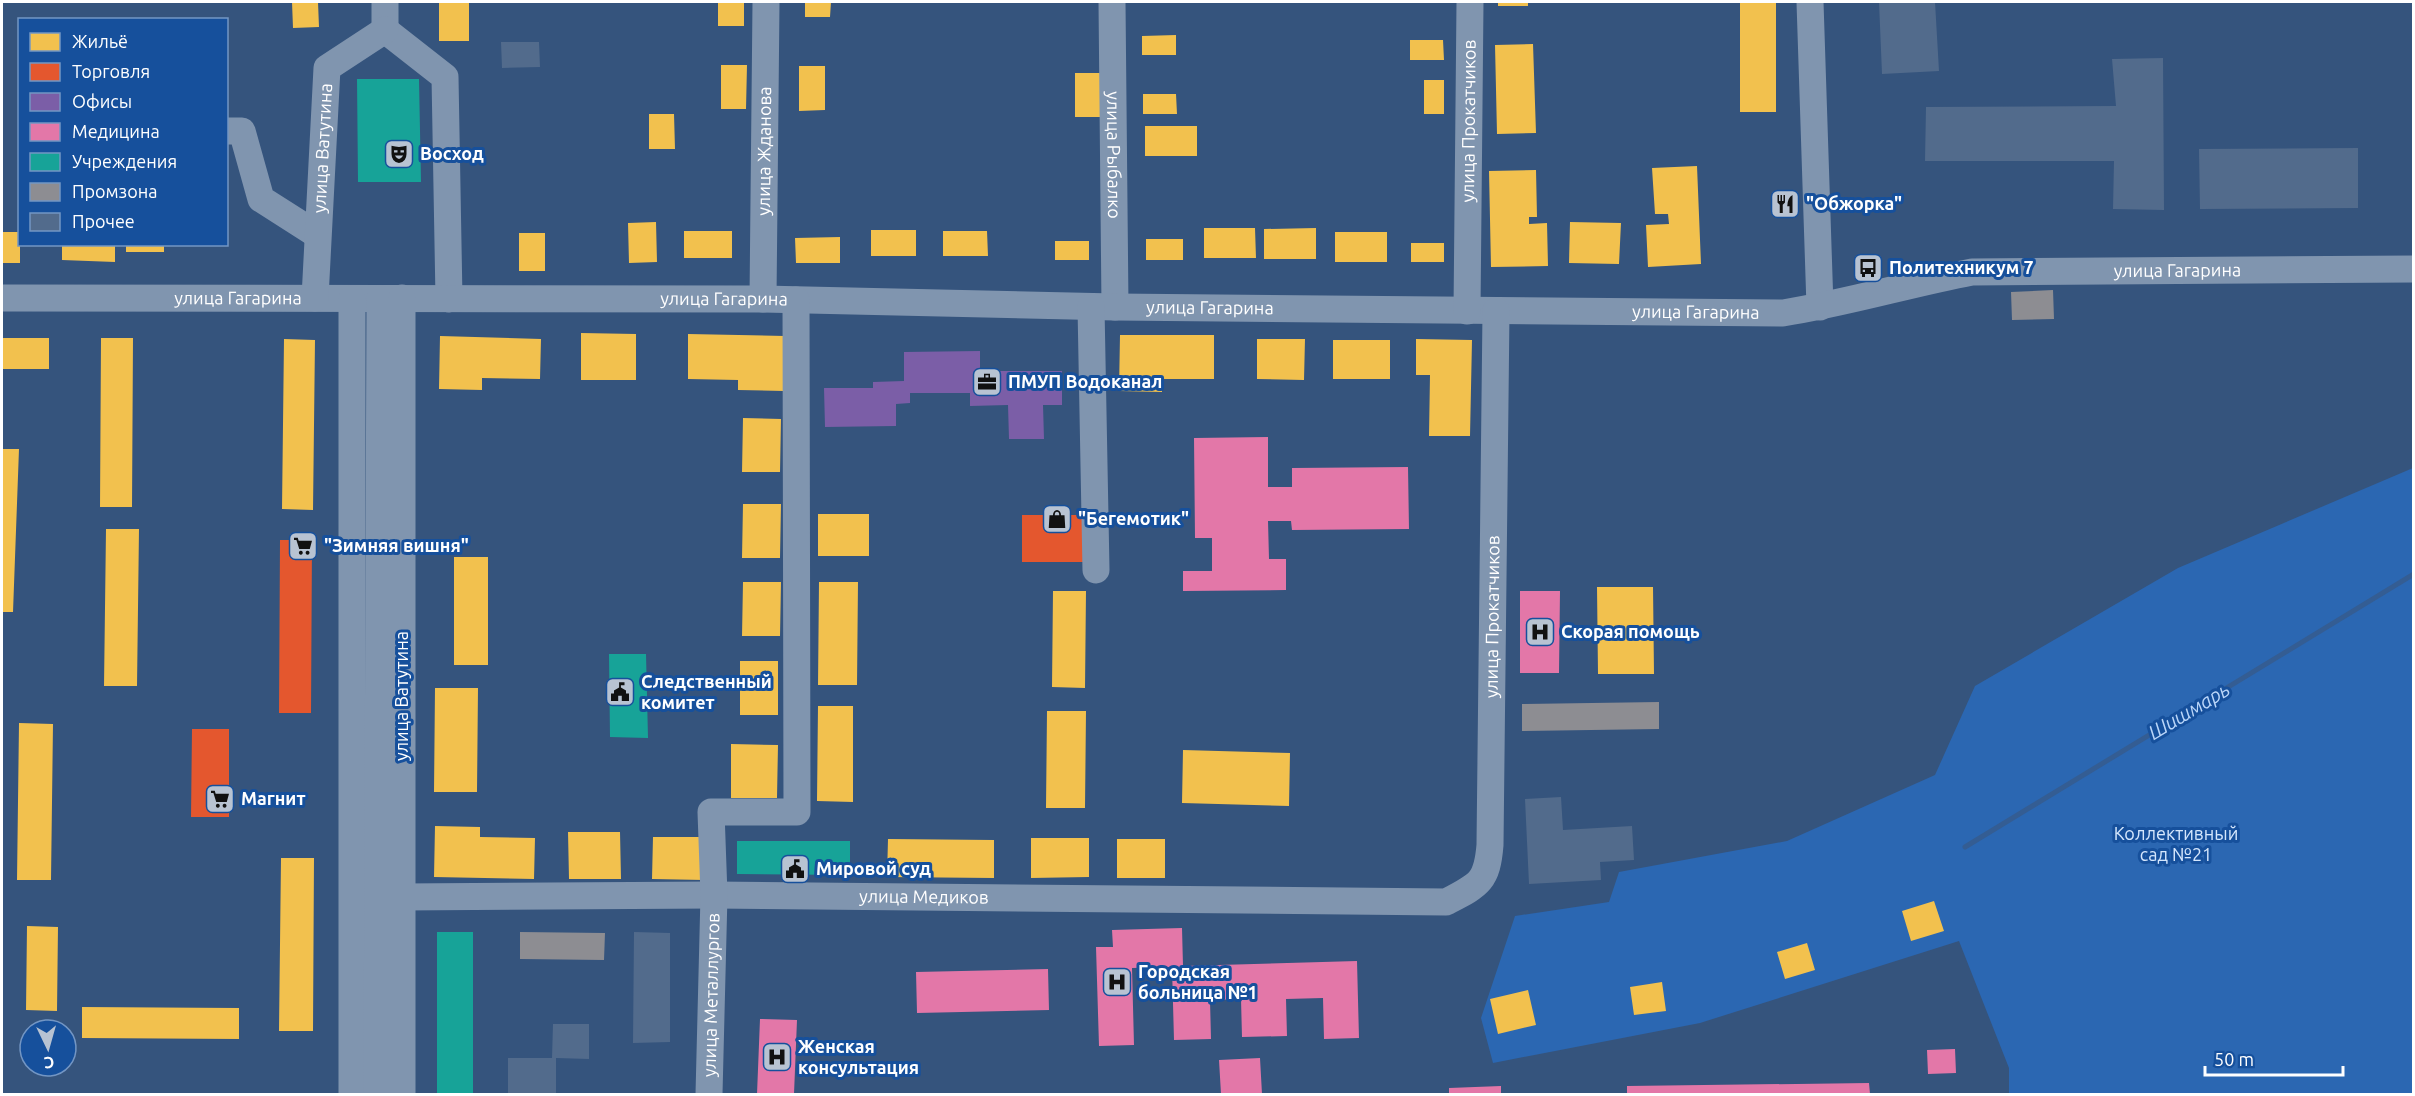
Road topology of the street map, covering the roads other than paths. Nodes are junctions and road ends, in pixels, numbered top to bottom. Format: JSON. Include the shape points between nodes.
{"nodes":[{"id":1,"x":385,"y":2,"type":"edge"},
{"id":2,"x":766,"y":2,"type":"edge"},
{"id":3,"x":1112,"y":2,"type":"edge"},
{"id":4,"x":1470,"y":2,"type":"edge"},
{"id":5,"x":1810,"y":2,"type":"edge"},
{"id":6,"x":385,"y":30,"type":"junction"},
{"id":7,"x":228,"y":131,"type":"edge"},
{"id":8,"x":316,"y":234,"type":"junction"},
{"id":9,"x":2414,"y":269,"type":"edge"},
{"id":10,"x":2,"y":298,"type":"edge"},
{"id":11,"x":315,"y":298,"type":"junction"},
{"id":12,"x":352,"y":298,"type":"junction"},
{"id":13,"x":391,"y":298,"type":"junction"},
{"id":14,"x":449,"y":299,"type":"junction"},
{"id":15,"x":763,"y":299,"type":"junction"},
{"id":16,"x":796,"y":300,"type":"junction"},
{"id":17,"x":1103,"y":307,"type":"junction"},
{"id":18,"x":1820,"y":307,"type":"junction"},
{"id":19,"x":1467,"y":311,"type":"junction"},
{"id":20,"x":1496,"y":311,"type":"junction"},
{"id":21,"x":1096,"y":570,"type":"dead end"},
{"id":22,"x":714,"y":895,"type":"junction"},
{"id":23,"x":402,"y":897,"type":"junction"},
{"id":24,"x":1446,"y":902,"type":"joint"},
{"id":25,"x":352,"y":1095,"type":"edge"},
{"id":26,"x":377,"y":1095,"type":"edge"},
{"id":27,"x":402,"y":1095,"type":"edge"},
{"id":28,"x":709,"y":1095,"type":"edge"}],
"edges":[{"from":1,"to":6,"type":"street"},
{"from":2,"to":15,"type":"street","name":"улица Жданова"},
{"from":3,"to":17,"type":"street","name":"улица Рыбалко"},
{"from":4,"to":19,"type":"street","name":"улица Прокатчиков"},
{"from":5,"to":18,"type":"street"},
{"from":6,"to":8,"type":"street","name":"улица Ватутина","via":[[327,68]]},
{"from":6,"to":14,"type":"street","via":[[445,77]]},
{"from":7,"to":8,"type":"street","via":[[242,131],[261,199]]},
{"from":8,"to":11,"type":"street","name":"улица Ватутина"},
{"from":9,"to":18,"type":"street","name":"улица Гагарина","via":[[1972,272]]},
{"from":10,"to":11,"type":"street","name":"улица Гагарина"},
{"from":11,"to":12,"type":"street","name":"улица Гагарина"},
{"from":12,"to":13,"type":"street","name":"улица Гагарина"},
{"from":12,"to":25,"type":"street"},
{"from":13,"to":14,"type":"street","name":"улица Гагарина"},
{"from":13,"to":23,"type":"street","name":"улица Ватутина"},
{"from":13,"to":26,"type":"street"},
{"from":14,"to":15,"type":"street","name":"улица Гагарина"},
{"from":15,"to":16,"type":"street","name":"улица Гагарина"},
{"from":16,"to":17,"type":"street","name":"улица Гагарина"},
{"from":16,"to":22,"type":"street","name":"улица Металлургов","via":[[796,813],[711,812]]},
{"from":17,"to":19,"type":"street","name":"улица Гагарина"},
{"from":17,"to":21,"type":"street","name":"улица Рыбалко"},
{"from":18,"to":20,"type":"street","name":"улица Гагарина","via":[[1783,313]]},
{"from":19,"to":20,"type":"street","name":"улица Гагарина"},
{"from":20,"to":24,"type":"street","name":"улица Прокатчиков","via":[[1488,870],[1467,891]]},
{"from":22,"to":23,"type":"street","name":"улица Медиков"},
{"from":22,"to":24,"type":"street","name":"улица Медиков"},
{"from":22,"to":28,"type":"street","name":"улица Металлургов"},
{"from":23,"to":27,"type":"street","name":"улица Ватутина"}]}
